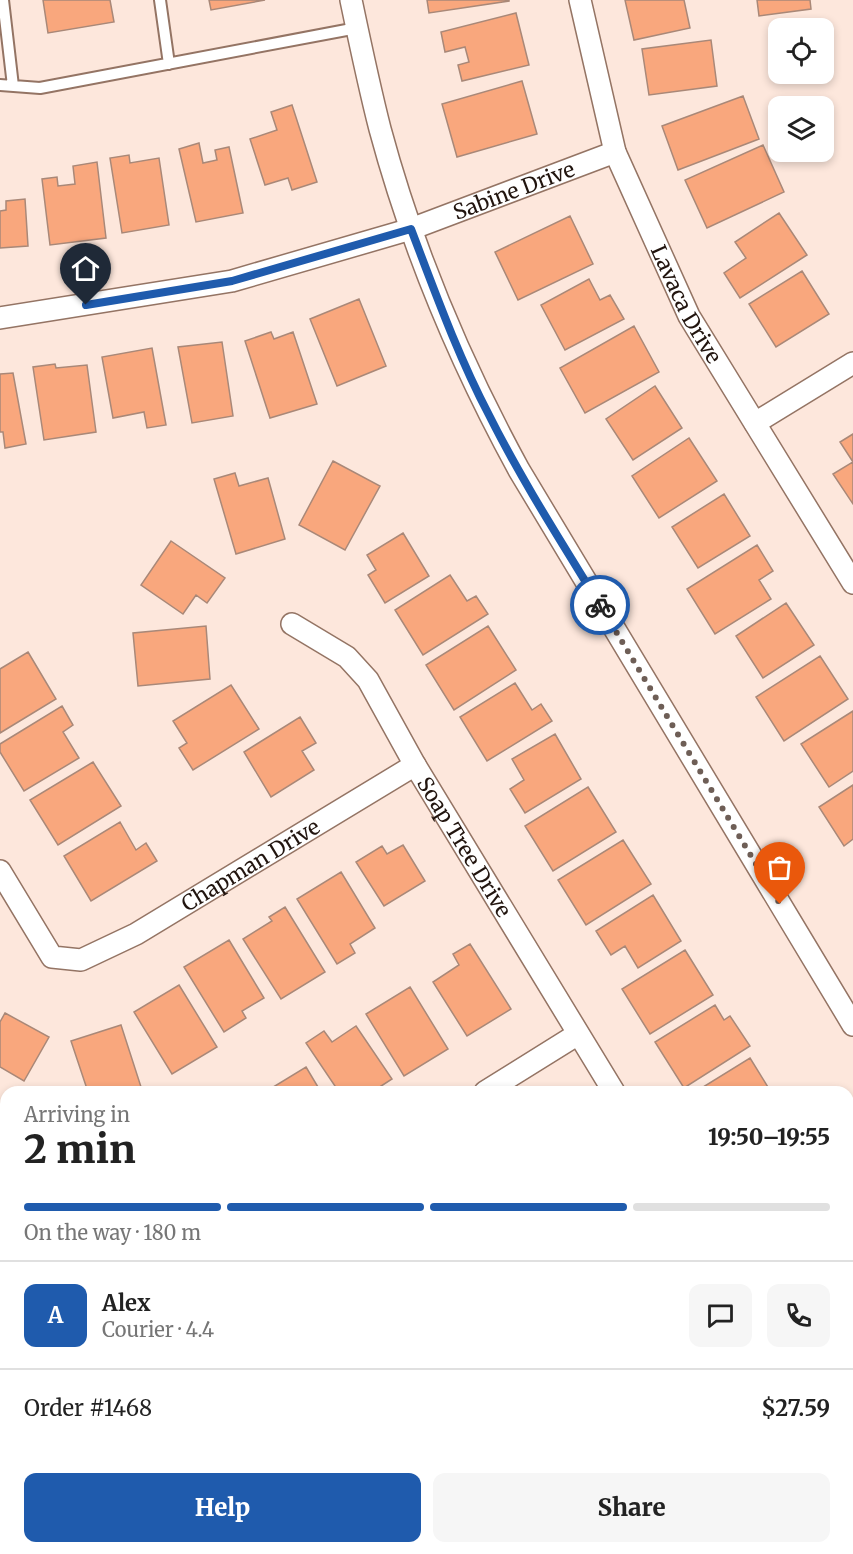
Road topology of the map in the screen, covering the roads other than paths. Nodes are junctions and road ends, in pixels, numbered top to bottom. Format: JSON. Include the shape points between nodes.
{"nodes":[{"id":1,"x":3,"y":0,"type":"edge"},
{"id":2,"x":160,"y":0,"type":"edge"},
{"id":3,"x":351,"y":0,"type":"edge"},
{"id":4,"x":580,"y":0,"type":"edge"},
{"id":5,"x":357,"y":28,"type":"junction"},
{"id":6,"x":169,"y":64,"type":"junction"},
{"id":7,"x":0,"y":85,"type":"edge"},
{"id":8,"x":13,"y":86,"type":"junction"},
{"id":9,"x":615,"y":152,"type":"junction"},
{"id":10,"x":411,"y":229,"type":"junction"},
{"id":11,"x":0,"y":318,"type":"edge"},
{"id":12,"x":853,"y":363,"type":"edge"},
{"id":13,"x":755,"y":423,"type":"junction"},
{"id":14,"x":853,"y":583,"type":"edge"},
{"id":15,"x":291,"y":624,"type":"dead end"},
{"id":16,"x":416,"y":765,"type":"junction"},
{"id":17,"x":0,"y":871,"type":"edge"},
{"id":18,"x":853,"y":1025,"type":"edge"},
{"id":19,"x":578,"y":1034,"type":"junction"},
{"id":20,"x":495,"y":1086,"type":"edge"},
{"id":21,"x":610,"y":1086,"type":"edge"}],
"edges":[{"from":1,"to":8,"type":"lane"},
{"from":2,"to":6,"type":"lane"},
{"from":3,"to":5,"type":"street"},
{"from":4,"to":9,"type":"street","name":"Lavaca Drive"},
{"from":5,"to":6,"type":"lane"},
{"from":5,"to":10,"type":"street","via":[[380,130]]},
{"from":6,"to":8,"type":"lane","via":[[40,88]]},
{"from":7,"to":8,"type":"lane"},
{"from":9,"to":10,"type":"street","name":"Sabine Drive"},
{"from":9,"to":13,"type":"street","name":"Lavaca Drive","via":[[689,316]]},
{"from":10,"to":11,"type":"street","name":"Sabine Drive","via":[[232,281]]},
{"from":10,"to":18,"type":"street","via":[[461,355],[519,470]]},
{"from":12,"to":13,"type":"street"},
{"from":13,"to":14,"type":"street","name":"Lavaca Drive"},
{"from":15,"to":16,"type":"street","name":"Soap Tree Drive","via":[[347,657],[368,681]]},
{"from":16,"to":17,"type":"street","name":"Chapman Drive","via":[[136,934],[81,960],[52,957]]},
{"from":16,"to":19,"type":"street","name":"Soap Tree Drive"},
{"from":19,"to":20,"type":"street"},
{"from":19,"to":21,"type":"street","name":"Soap Tree Drive"}]}
